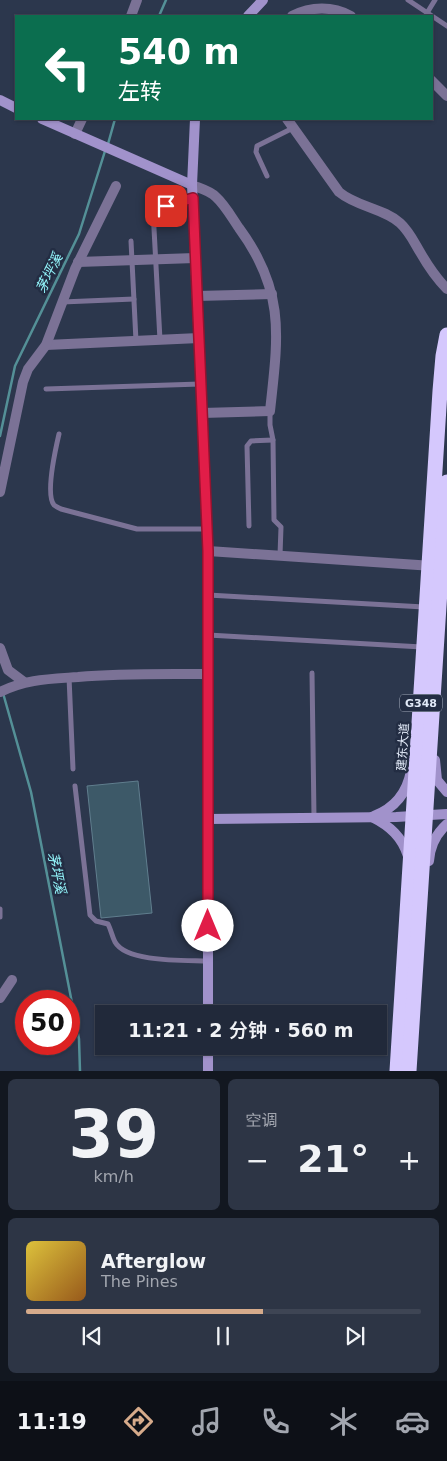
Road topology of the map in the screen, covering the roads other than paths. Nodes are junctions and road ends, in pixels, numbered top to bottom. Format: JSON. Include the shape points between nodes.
{"nodes":[{"id":1,"x":137,"y":0,"type":"edge"},
{"id":2,"x":263,"y":0,"type":"edge"},
{"id":3,"x":408,"y":0,"type":"edge"},
{"id":4,"x":435,"y":0,"type":"edge"},
{"id":5,"x":427,"y":13,"type":"junction"},
{"id":6,"x":131,"y":15,"type":"edge"},
{"id":7,"x":252,"y":15,"type":"edge"},
{"id":8,"x":294,"y":15,"type":"edge"},
{"id":9,"x":348,"y":15,"type":"edge"},
{"id":10,"x":430,"y":15,"type":"edge"},
{"id":11,"x":433,"y":17,"type":"edge"},
{"id":12,"x":447,"y":26,"type":"edge"},
{"id":13,"x":433,"y":82,"type":"edge"},
{"id":14,"x":447,"y":96,"type":"edge"},
{"id":15,"x":0,"y":100,"type":"edge"},
{"id":16,"x":15,"y":108,"type":"edge"},
{"id":17,"x":44,"y":120,"type":"edge"},
{"id":18,"x":82,"y":120,"type":"edge"},
{"id":19,"x":195,"y":120,"type":"edge"},
{"id":20,"x":288,"y":120,"type":"edge"},
{"id":21,"x":293,"y":128,"type":"junction"},
{"id":22,"x":76,"y":134,"type":"junction"},
{"id":23,"x":267,"y":176,"type":"dead end"},
{"id":24,"x":192,"y":185,"type":"junction"},
{"id":25,"x":116,"y":186,"type":"dead end"},
{"id":26,"x":193,"y":198,"type":"junction"},
{"id":27,"x":131,"y":241,"type":"dead end"},
{"id":28,"x":195,"y":258,"type":"junction"},
{"id":29,"x":132,"y":260,"type":"junction"},
{"id":30,"x":156,"y":260,"type":"junction"},
{"id":31,"x":78,"y":262,"type":"junction"},
{"id":32,"x":447,"y":290,"type":"edge"},
{"id":33,"x":272,"y":294,"type":"junction"},
{"id":34,"x":197,"y":296,"type":"junction"},
{"id":35,"x":134,"y":299,"type":"junction"},
{"id":36,"x":62,"y":302,"type":"junction"},
{"id":37,"x":447,"y":335,"type":"edge"},
{"id":38,"x":199,"y":338,"type":"junction"},
{"id":39,"x":160,"y":340,"type":"junction"},
{"id":40,"x":136,"y":341,"type":"junction"},
{"id":41,"x":46,"y":345,"type":"junction"},
{"id":42,"x":201,"y":384,"type":"junction"},
{"id":43,"x":46,"y":389,"type":"dead end"},
{"id":44,"x":444,"y":391,"type":"edge"},
{"id":45,"x":270,"y":411,"type":"junction"},
{"id":46,"x":202,"y":413,"type":"junction"},
{"id":47,"x":59,"y":434,"type":"dead end"},
{"id":48,"x":273,"y":440,"type":"junction"},
{"id":49,"x":447,"y":482,"type":"edge"},
{"id":50,"x":0,"y":492,"type":"edge"},
{"id":51,"x":249,"y":526,"type":"dead end"},
{"id":52,"x":207,"y":529,"type":"junction"},
{"id":53,"x":208,"y":551,"type":"junction"},
{"id":54,"x":280,"y":555,"type":"junction"},
{"id":55,"x":435,"y":566,"type":"junction"},
{"id":56,"x":208,"y":594,"type":"junction"},
{"id":57,"x":438,"y":610,"type":"edge"},
{"id":58,"x":208,"y":635,"type":"junction"},
{"id":59,"x":0,"y":648,"type":"edge"},
{"id":60,"x":430,"y":648,"type":"junction"},
{"id":61,"x":312,"y":673,"type":"dead end"},
{"id":62,"x":208,"y":674,"type":"junction"},
{"id":63,"x":68,"y":677,"type":"junction"},
{"id":64,"x":24,"y":682,"type":"junction"},
{"id":65,"x":0,"y":692,"type":"edge"},
{"id":66,"x":425,"y":727,"type":"junction"},
{"id":67,"x":73,"y":769,"type":"dead end"},
{"id":68,"x":75,"y":786,"type":"dead end"},
{"id":69,"x":447,"y":792,"type":"edge"},
{"id":70,"x":447,"y":814,"type":"edge"},
{"id":71,"x":420,"y":816,"type":"junction"},
{"id":72,"x":371,"y":817,"type":"junction"},
{"id":73,"x":314,"y":818,"type":"junction"},
{"id":74,"x":208,"y":819,"type":"junction"},
{"id":75,"x":447,"y":824,"type":"edge"},
{"id":76,"x":410,"y":867,"type":"junction"},
{"id":77,"x":420,"y":901,"type":"junction"},
{"id":78,"x":0,"y":910,"type":"edge"},
{"id":79,"x":0,"y":917,"type":"edge"},
{"id":80,"x":208,"y":962,"type":"junction"},
{"id":81,"x":12,"y":980,"type":"dead end"},
{"id":82,"x":0,"y":998,"type":"edge"},
{"id":83,"x":208,"y":1005,"type":"edge"},
{"id":84,"x":208,"y":1055,"type":"edge"},
{"id":85,"x":208,"y":1071,"type":"edge"},
{"id":86,"x":397,"y":1071,"type":"edge"},
{"id":87,"x":409,"y":1071,"type":"edge"}],
"edges":[{"from":1,"to":6,"type":"street"},
{"from":2,"to":7,"type":"main road"},
{"from":3,"to":5,"type":"lane"},
{"from":4,"to":5,"type":"lane"},
{"from":5,"to":10,"type":"lane"},
{"from":8,"to":9,"type":"street","via":[[312,8],[328,8]]},
{"from":11,"to":12,"type":"lane"},
{"from":13,"to":14,"type":"street"},
{"from":15,"to":16,"type":"main road"},
{"from":17,"to":22,"type":"main road"},
{"from":18,"to":22,"type":"street"},
{"from":19,"to":24,"type":"main road"},
{"from":20,"to":21,"type":"street"},
{"from":21,"to":23,"type":"lane","via":[[258,146],[256,152]]},
{"from":21,"to":32,"type":"street","via":[[339,192],[348,199],[390,216],[406,229]]},
{"from":22,"to":24,"type":"main road"},
{"from":24,"to":26,"type":"main road"},
{"from":24,"to":33,"type":"street","via":[[216,196],[249,242]]},
{"from":25,"to":31,"type":"street"},
{"from":26,"to":28,"type":"main road"},
{"from":26,"to":30,"type":"lane","via":[[153,210]]},
{"from":27,"to":29,"type":"lane"},
{"from":28,"to":30,"type":"street"},
{"from":28,"to":34,"type":"main road"},
{"from":29,"to":30,"type":"street"},
{"from":29,"to":31,"type":"street"},
{"from":29,"to":35,"type":"lane"},
{"from":30,"to":39,"type":"lane"},
{"from":31,"to":36,"type":"street"},
{"from":33,"to":34,"type":"street"},
{"from":33,"to":45,"type":"street","via":[[277,353]]},
{"from":34,"to":38,"type":"main road"},
{"from":35,"to":36,"type":"lane"},
{"from":35,"to":40,"type":"lane"},
{"from":36,"to":41,"type":"street"},
{"from":37,"to":44,"type":"highway","name":"建东大道","number":"G348","via":[[443,356]]},
{"from":38,"to":39,"type":"street"},
{"from":38,"to":42,"type":"main road"},
{"from":39,"to":40,"type":"street"},
{"from":40,"to":41,"type":"street"},
{"from":41,"to":50,"type":"street","via":[[28,369],[23,382]]},
{"from":42,"to":43,"type":"lane"},
{"from":42,"to":46,"type":"main road"},
{"from":44,"to":55,"type":"highway","name":"建东大道","number":"G348"},
{"from":45,"to":46,"type":"street"},
{"from":45,"to":48,"type":"lane"},
{"from":46,"to":52,"type":"main road"},
{"from":47,"to":52,"type":"lane","via":[[51,475],[54,506],[137,528]]},
{"from":48,"to":51,"type":"lane","via":[[251,441],[247,446]]},
{"from":48,"to":54,"type":"lane","via":[[274,520],[281,527]]},
{"from":49,"to":55,"type":"highway","name":"建东大道","number":"G348"},
{"from":52,"to":53,"type":"main road"},
{"from":53,"to":54,"type":"street"},
{"from":53,"to":56,"type":"main road"},
{"from":54,"to":55,"type":"street"},
{"from":55,"to":57,"type":"highway","name":"建东大道","number":"G348"},
{"from":56,"to":57,"type":"lane"},
{"from":56,"to":58,"type":"main road"},
{"from":57,"to":60,"type":"highway","name":"建东大道","number":"G348"},
{"from":58,"to":60,"type":"lane"},
{"from":58,"to":62,"type":"main road"},
{"from":59,"to":64,"type":"street","via":[[8,670]]},
{"from":60,"to":66,"type":"highway","name":"建东大道","number":"G348"},
{"from":61,"to":73,"type":"lane"},
{"from":62,"to":63,"type":"street","via":[[129,673]]},
{"from":62,"to":74,"type":"main road"},
{"from":63,"to":64,"type":"street"},
{"from":63,"to":67,"type":"lane"},
{"from":64,"to":65,"type":"street"},
{"from":66,"to":69,"type":"main road","via":[[437,780]]},
{"from":66,"to":71,"type":"highway","name":"建东大道","number":"G348"},
{"from":66,"to":72,"type":"main road","via":[[412,753],[404,793],[389,808]]},
{"from":68,"to":80,"type":"lane","via":[[90,915],[96,921],[108,924],[116,943],[130,954]]},
{"from":70,"to":71,"type":"main road"},
{"from":71,"to":72,"type":"main road"},
{"from":71,"to":76,"type":"highway","name":"建东大道","number":"G348"},
{"from":71,"to":77,"type":"highway","name":"建东大道","number":"G348"},
{"from":72,"to":73,"type":"main road"},
{"from":72,"to":76,"type":"main road","via":[[397,835],[406,849]]},
{"from":73,"to":74,"type":"main road"},
{"from":74,"to":80,"type":"main road"},
{"from":75,"to":77,"type":"main road","via":[[433,843]]},
{"from":76,"to":86,"type":"highway","name":"建东大道","number":"G348"},
{"from":77,"to":87,"type":"highway","name":"建东大道","number":"G348"},
{"from":78,"to":79,"type":"lane"},
{"from":80,"to":83,"type":"main road"},
{"from":81,"to":82,"type":"street"},
{"from":84,"to":85,"type":"main road"}]}
